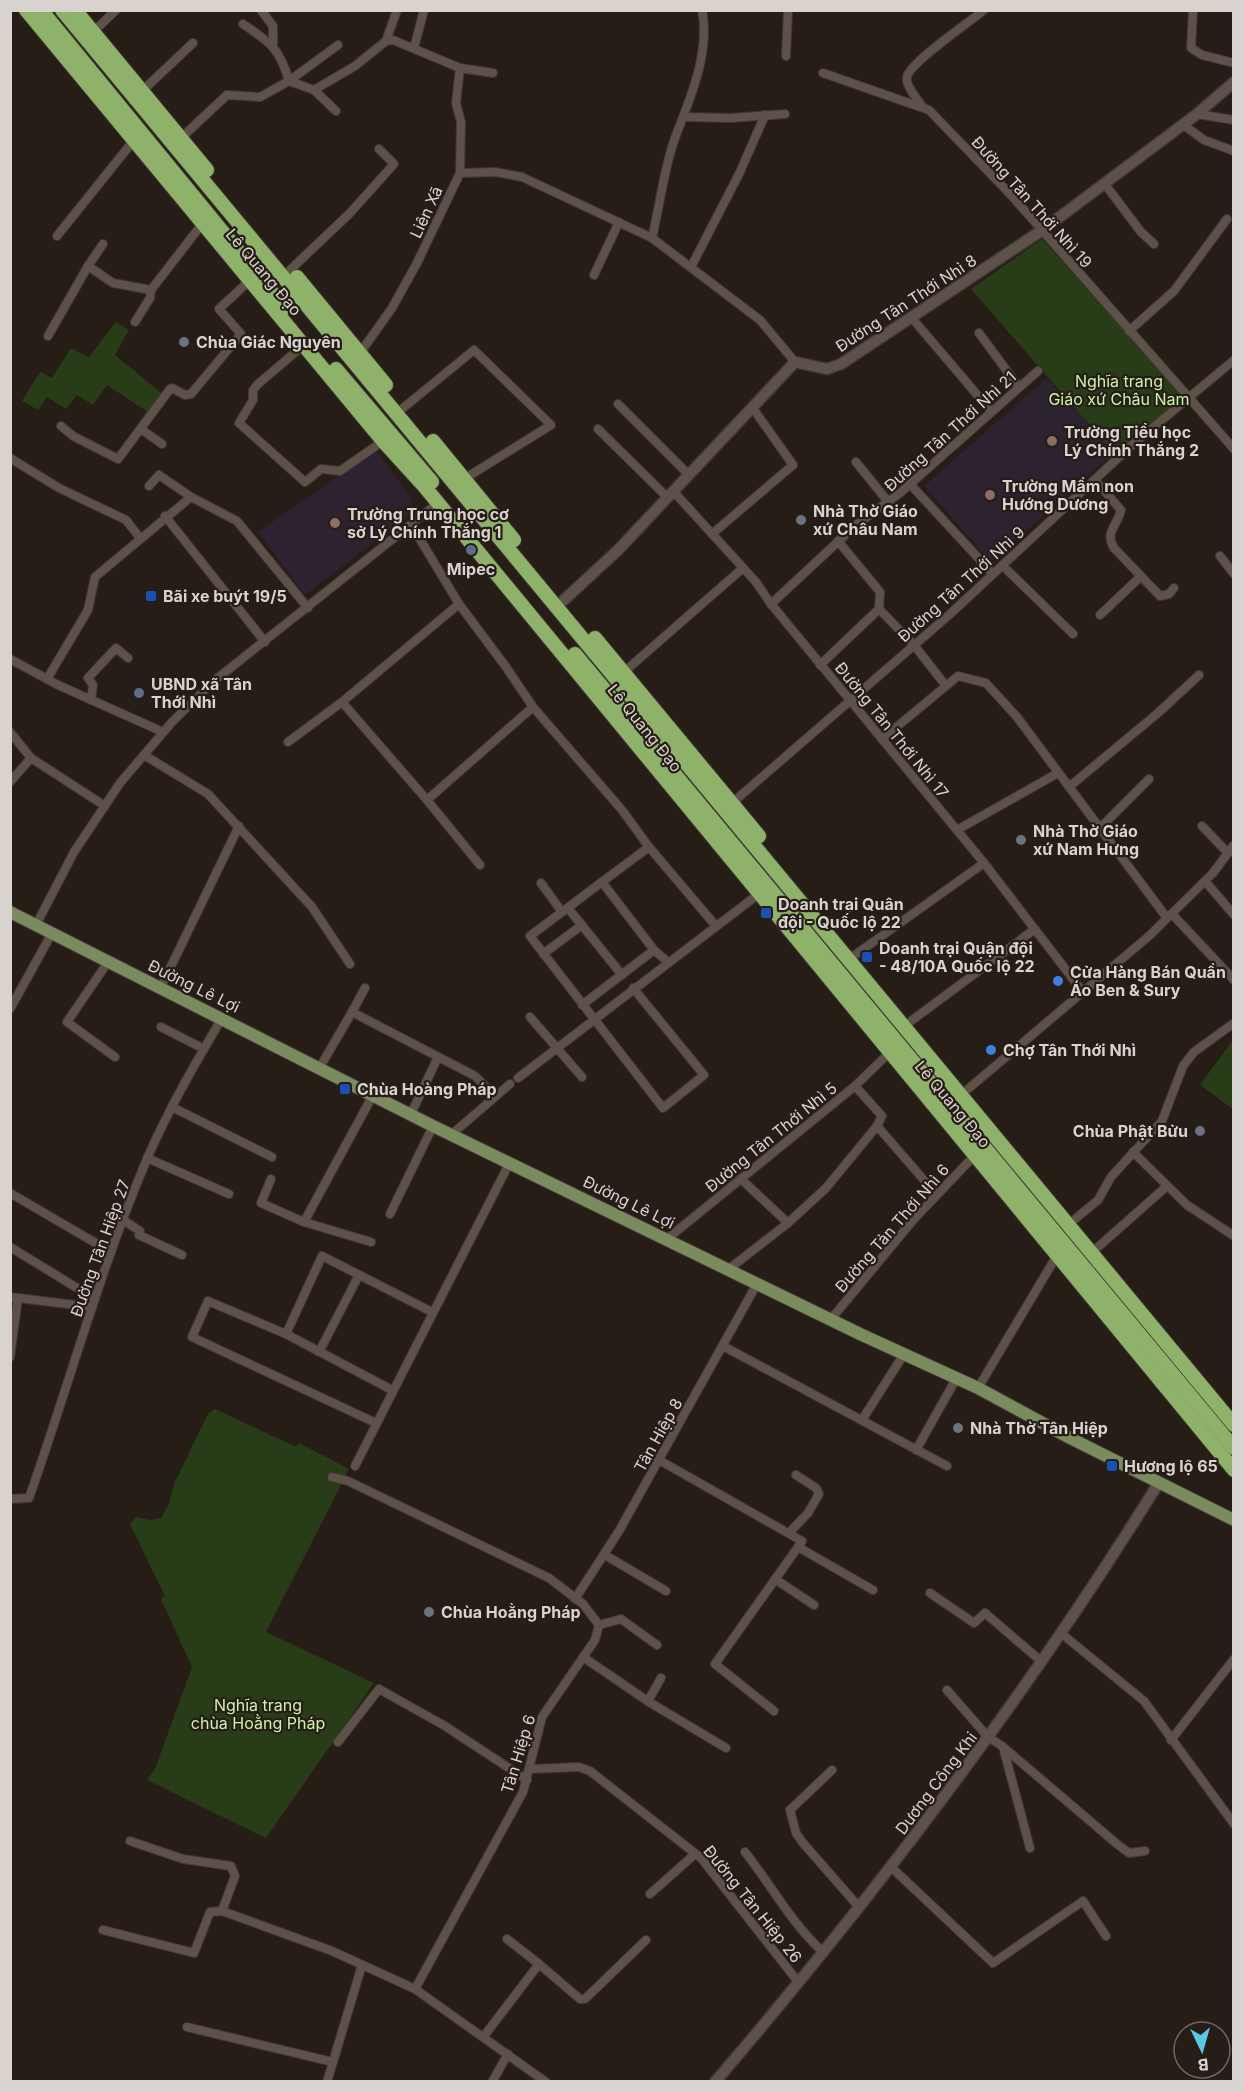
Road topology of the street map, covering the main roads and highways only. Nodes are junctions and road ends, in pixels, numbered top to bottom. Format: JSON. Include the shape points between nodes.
{"nodes":[{"id":1,"x":26,"y":10,"type":"edge"},
{"id":2,"x":41,"y":10,"type":"edge"},
{"id":3,"x":62,"y":10,"type":"edge"},
{"id":4,"x":75,"y":10,"type":"edge"},
{"id":5,"x":89,"y":35,"type":"junction"},
{"id":6,"x":139,"y":95,"type":"junction"},
{"id":7,"x":401,"y":410,"type":"junction"},
{"id":8,"x":461,"y":482,"type":"junction"},
{"id":9,"x":442,"y":501,"type":"junction"},
{"id":10,"x":763,"y":890,"type":"junction"},
{"id":11,"x":10,"y":912,"type":"edge"},
{"id":12,"x":1233,"y":1411,"type":"edge"},
{"id":13,"x":1233,"y":1425,"type":"edge"},
{"id":14,"x":1233,"y":1448,"type":"edge"},
{"id":15,"x":1233,"y":1470,"type":"edge"},
{"id":16,"x":1233,"y":1520,"type":"edge"}],
"edges":[{"from":1,"to":9,"type":"highway","name":"Lê Quang Đạo","via":[[383,441]]},
{"from":2,"to":9,"type":"highway","name":"Lê Quang Đạo"},
{"from":3,"to":5,"type":"highway","name":"Lê Quang Đạo"},
{"from":4,"to":5,"type":"highway","name":"Lê Quang Đạo"},
{"from":5,"to":6,"type":"highway","name":"Lê Quang Đạo"},
{"from":6,"to":7,"type":"highway","name":"Lê Quang Đạo"},
{"from":6,"to":7,"type":"highway","name":"Lê Quang Đạo","via":[[181,138],[360,353]]},
{"from":7,"to":8,"type":"highway","name":"Lê Quang Đạo"},
{"from":8,"to":9,"type":"highway"},
{"from":8,"to":12,"type":"highway","name":"Lê Quang Đạo","via":[[624,672]]},
{"from":8,"to":13,"type":"highway","name":"Lê Quang Đạo"},
{"from":9,"to":10,"type":"highway","name":"Lê Quang Đạo"},
{"from":10,"to":14,"type":"highway","name":"Lê Quang Đạo"},
{"from":10,"to":15,"type":"highway","name":"Lê Quang Đạo","via":[[889,1053]]},
{"from":11,"to":16,"type":"main road","name":"Đường Lê Lợi","via":[[433,1126],[978,1388]]}]}
